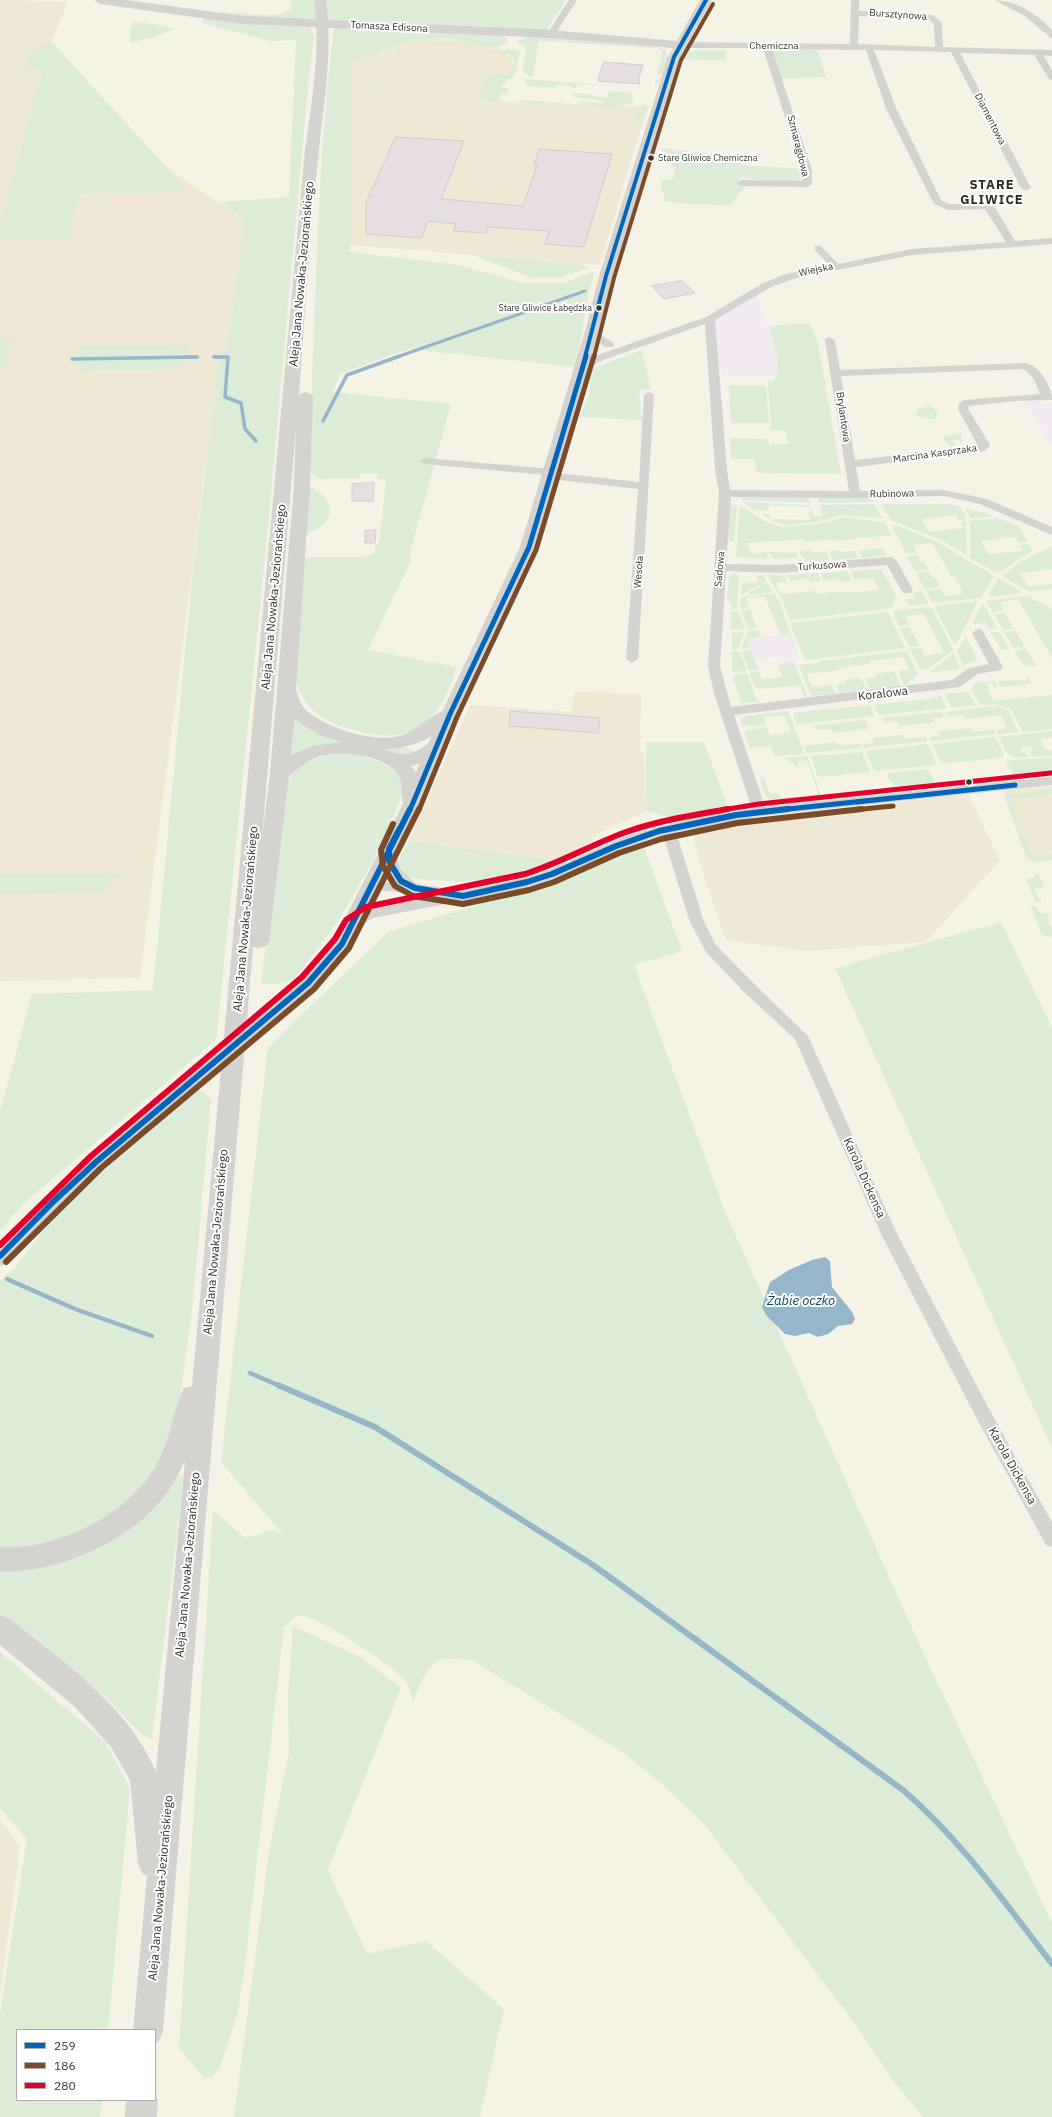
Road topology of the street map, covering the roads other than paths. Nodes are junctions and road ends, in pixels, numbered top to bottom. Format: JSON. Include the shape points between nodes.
{"nodes":[{"id":1,"x":100,"y":0,"type":"edge"},
{"id":2,"x":573,"y":0,"type":"edge"},
{"id":3,"x":706,"y":0,"type":"edge"},
{"id":4,"x":855,"y":0,"type":"edge"},
{"id":5,"x":998,"y":0,"type":"edge"},
{"id":6,"x":321,"y":5,"type":"edge"},
{"id":7,"x":855,"y":13,"type":"junction"},
{"id":8,"x":551,"y":34,"type":"junction"},
{"id":9,"x":1052,"y":36,"type":"edge"},
{"id":10,"x":679,"y":45,"type":"junction"},
{"id":11,"x":767,"y":46,"type":"junction"},
{"id":12,"x":854,"y":47,"type":"junction"},
{"id":13,"x":869,"y":47,"type":"junction"},
{"id":14,"x":939,"y":49,"type":"junction"},
{"id":15,"x":954,"y":50,"type":"junction"},
{"id":16,"x":1037,"y":52,"type":"junction"},
{"id":17,"x":1052,"y":53,"type":"edge"},
{"id":18,"x":1052,"y":77,"type":"edge"},
{"id":19,"x":742,"y":184,"type":"dead end"},
{"id":20,"x":1026,"y":188,"type":"dead end"},
{"id":21,"x":1052,"y":241,"type":"edge"},
{"id":22,"x":1012,"y":244,"type":"junction"},
{"id":23,"x":818,"y":248,"type":"dead end"},
{"id":24,"x":835,"y":266,"type":"junction"},
{"id":25,"x":302,"y":278,"type":"junction"},
{"id":26,"x":710,"y":319,"type":"junction"},
{"id":27,"x":593,"y":332,"type":"junction"},
{"id":28,"x":830,"y":340,"type":"dead end"},
{"id":29,"x":609,"y":345,"type":"junction"},
{"id":30,"x":634,"y":346,"type":"junction"},
{"id":31,"x":586,"y":357,"type":"junction"},
{"id":32,"x":837,"y":372,"type":"junction"},
{"id":33,"x":650,"y":395,"type":"dead end"},
{"id":34,"x":1049,"y":397,"type":"edge"},
{"id":35,"x":426,"y":460,"type":"dead end"},
{"id":36,"x":850,"y":464,"type":"junction"},
{"id":37,"x":551,"y":474,"type":"junction"},
{"id":38,"x":644,"y":486,"type":"junction"},
{"id":39,"x":725,"y":492,"type":"junction"},
{"id":40,"x":855,"y":495,"type":"junction"},
{"id":41,"x":1052,"y":531,"type":"edge"},
{"id":42,"x":720,"y":567,"type":"junction"},
{"id":43,"x":907,"y":590,"type":"dead end"},
{"id":44,"x":978,"y":633,"type":"dead end"},
{"id":45,"x":632,"y":658,"type":"dead end"},
{"id":46,"x":287,"y":691,"type":"junction"},
{"id":47,"x":726,"y":712,"type":"junction"},
{"id":48,"x":450,"y":714,"type":"junction"},
{"id":49,"x":402,"y":742,"type":"junction"},
{"id":50,"x":430,"y":755,"type":"junction"},
{"id":51,"x":392,"y":759,"type":"junction"},
{"id":52,"x":280,"y":774,"type":"junction"},
{"id":53,"x":1052,"y":781,"type":"edge"},
{"id":54,"x":412,"y":803,"type":"junction"},
{"id":55,"x":760,"y":812,"type":"junction"},
{"id":56,"x":668,"y":829,"type":"junction"},
{"id":57,"x":389,"y":849,"type":"junction"},
{"id":58,"x":371,"y":886,"type":"junction"},
{"id":59,"x":415,"y":888,"type":"junction"},
{"id":60,"x":463,"y":896,"type":"junction"},
{"id":61,"x":406,"y":906,"type":"junction"},
{"id":62,"x":352,"y":926,"type":"junction"},
{"id":63,"x":240,"y":990,"type":"junction"},
{"id":64,"x":0,"y":1256,"type":"edge"},
{"id":65,"x":207,"y":1341,"type":"junction"},
{"id":66,"x":1052,"y":1539,"type":"edge"},
{"id":67,"x":0,"y":1559,"type":"edge"},
{"id":68,"x":0,"y":1628,"type":"edge"},
{"id":69,"x":158,"y":1917,"type":"junction"},
{"id":70,"x":148,"y":2029,"type":"edge"},
{"id":71,"x":142,"y":2101,"type":"edge"},
{"id":72,"x":141,"y":2117,"type":"edge"}],
"edges":[{"from":1,"to":8,"type":"main road","name":"Tomasza Edisona","via":[[244,20]]},
{"from":2,"to":8,"type":"street"},
{"from":3,"to":10,"type":"main road"},
{"from":4,"to":7,"type":"street"},
{"from":5,"to":9,"type":"street","via":[[1031,16]]},
{"from":6,"to":25,"type":"main road","name":"Aleja Jana Nowaka-Jeziorańskiego","via":[[323,34]]},
{"from":7,"to":12,"type":"street"},
{"from":7,"to":14,"type":"street","name":"Bursztynowa","via":[[930,17],[938,23]]},
{"from":8,"to":10,"type":"main road","name":"Tomasza Edisona"},
{"from":10,"to":11,"type":"street","name":"Chemiczna"},
{"from":10,"to":27,"type":"main road","via":[[606,276]]},
{"from":11,"to":12,"type":"street","name":"Chemiczna"},
{"from":11,"to":19,"type":"street","name":"Szmaragdowa","via":[[805,163],[808,184]]},
{"from":12,"to":13,"type":"street","name":"Chemiczna"},
{"from":13,"to":14,"type":"street","name":"Chemiczna"},
{"from":13,"to":22,"type":"street","via":[[891,108],[937,202],[948,206],[987,206]]},
{"from":14,"to":15,"type":"street","name":"Chemiczna"},
{"from":15,"to":16,"type":"street","name":"Chemiczna"},
{"from":15,"to":20,"type":"street","name":"Diamentowa"},
{"from":16,"to":17,"type":"street","name":"Chemiczna"},
{"from":16,"to":18,"type":"street"},
{"from":21,"to":22,"type":"street","name":"Wiejska"},
{"from":22,"to":24,"type":"street","name":"Wiejska","via":[[917,251]]},
{"from":23,"to":24,"type":"street"},
{"from":24,"to":26,"type":"street","name":"Wiejska","via":[[774,281]]},
{"from":25,"to":46,"type":"main road","via":[[308,314],[302,485]]},
{"from":25,"to":63,"type":"main road","name":"Aleja Jana Nowaka-Jeziorańskiego"},
{"from":26,"to":30,"type":"street","name":"Wiejska"},
{"from":26,"to":39,"type":"street","name":"Sadowa","via":[[721,470]]},
{"from":27,"to":29,"type":"street"},
{"from":27,"to":31,"type":"main road"},
{"from":28,"to":32,"type":"street","name":"Brylantowa"},
{"from":29,"to":30,"type":"street","name":"Wiejska"},
{"from":29,"to":31,"type":"street","name":"Wiejska"},
{"from":30,"to":31,"type":"street","name":"Wiejska","via":[[602,357]]},
{"from":31,"to":37,"type":"main road"},
{"from":32,"to":34,"type":"street","name":"Marcina Kasprzaka","via":[[1026,366],[1038,377]]},
{"from":32,"to":36,"type":"street","name":"Brylantowa"},
{"from":33,"to":38,"type":"street","name":"Wesoła"},
{"from":34,"to":36,"type":"street","name":"Marcina Kasprzaka","via":[[964,403],[963,409],[983,443],[981,449]]},
{"from":35,"to":37,"type":"street"},
{"from":36,"to":40,"type":"street","name":"Brylantowa"},
{"from":37,"to":38,"type":"street"},
{"from":37,"to":48,"type":"main road","via":[[521,567]]},
{"from":38,"to":45,"type":"street","name":"Wesoła"},
{"from":39,"to":40,"type":"street","name":"Rubinowa"},
{"from":39,"to":42,"type":"street","name":"Sadowa"},
{"from":40,"to":41,"type":"street","name":"Rubinowa","via":[[957,495],[983,501]]},
{"from":42,"to":43,"type":"street","name":"Turkusowa","via":[[779,569],[891,561]]},
{"from":42,"to":47,"type":"street","name":"Sadowa","via":[[714,666]]},
{"from":44,"to":47,"type":"street","name":"Koralowa","via":[[997,667],[973,671],[956,684]]},
{"from":46,"to":49,"type":"main road","via":[[292,706],[315,726],[355,740]]},
{"from":46,"to":52,"type":"main road"},
{"from":47,"to":55,"type":"street","name":"Sadowa"},
{"from":48,"to":49,"type":"main road","via":[[421,734]]},
{"from":48,"to":50,"type":"main road"},
{"from":49,"to":50,"type":"main road","via":[[418,746]]},
{"from":50,"to":51,"type":"main road","via":[[407,760]]},
{"from":50,"to":54,"type":"main road"},
{"from":51,"to":52,"type":"main road","via":[[373,752],[335,747],[312,752],[297,759]]},
{"from":51,"to":54,"type":"main road","via":[[408,774]]},
{"from":52,"to":63,"type":"main road","via":[[255,974]]},
{"from":53,"to":55,"type":"street"},
{"from":54,"to":57,"type":"main road"},
{"from":55,"to":56,"type":"street"},
{"from":56,"to":60,"type":"street","via":[[632,839],[552,874]]},
{"from":56,"to":66,"type":"street","name":"Karola Dickensa","via":[[697,922],[711,948],[749,988],[801,1036],[889,1234]]},
{"from":57,"to":58,"type":"main road"},
{"from":57,"to":59,"type":"street","via":[[390,863],[401,881]]},
{"from":58,"to":59,"type":"street"},
{"from":58,"to":61,"type":"street","via":[[384,896]]},
{"from":58,"to":62,"type":"main road"},
{"from":59,"to":60,"type":"street"},
{"from":60,"to":61,"type":"street"},
{"from":61,"to":62,"type":"street","via":[[369,914]]},
{"from":62,"to":64,"type":"main road","via":[[342,944],[308,983],[96,1162]]},
{"from":63,"to":65,"type":"main road","name":"Aleja Jana Nowaka-Jeziorańskiego"},
{"from":65,"to":67,"type":"main road","via":[[180,1444],[154,1490],[113,1527],[92,1537],[37,1558]]},
{"from":65,"to":69,"type":"main road","name":"Aleja Jana Nowaka-Jeziorańskiego"},
{"from":68,"to":69,"type":"main road","via":[[85,1698],[121,1737],[144,1777]]},
{"from":69,"to":70,"type":"main road","name":"Aleja Jana Nowaka-Jeziorańskiego"},
{"from":71,"to":72,"type":"main road"}]}
